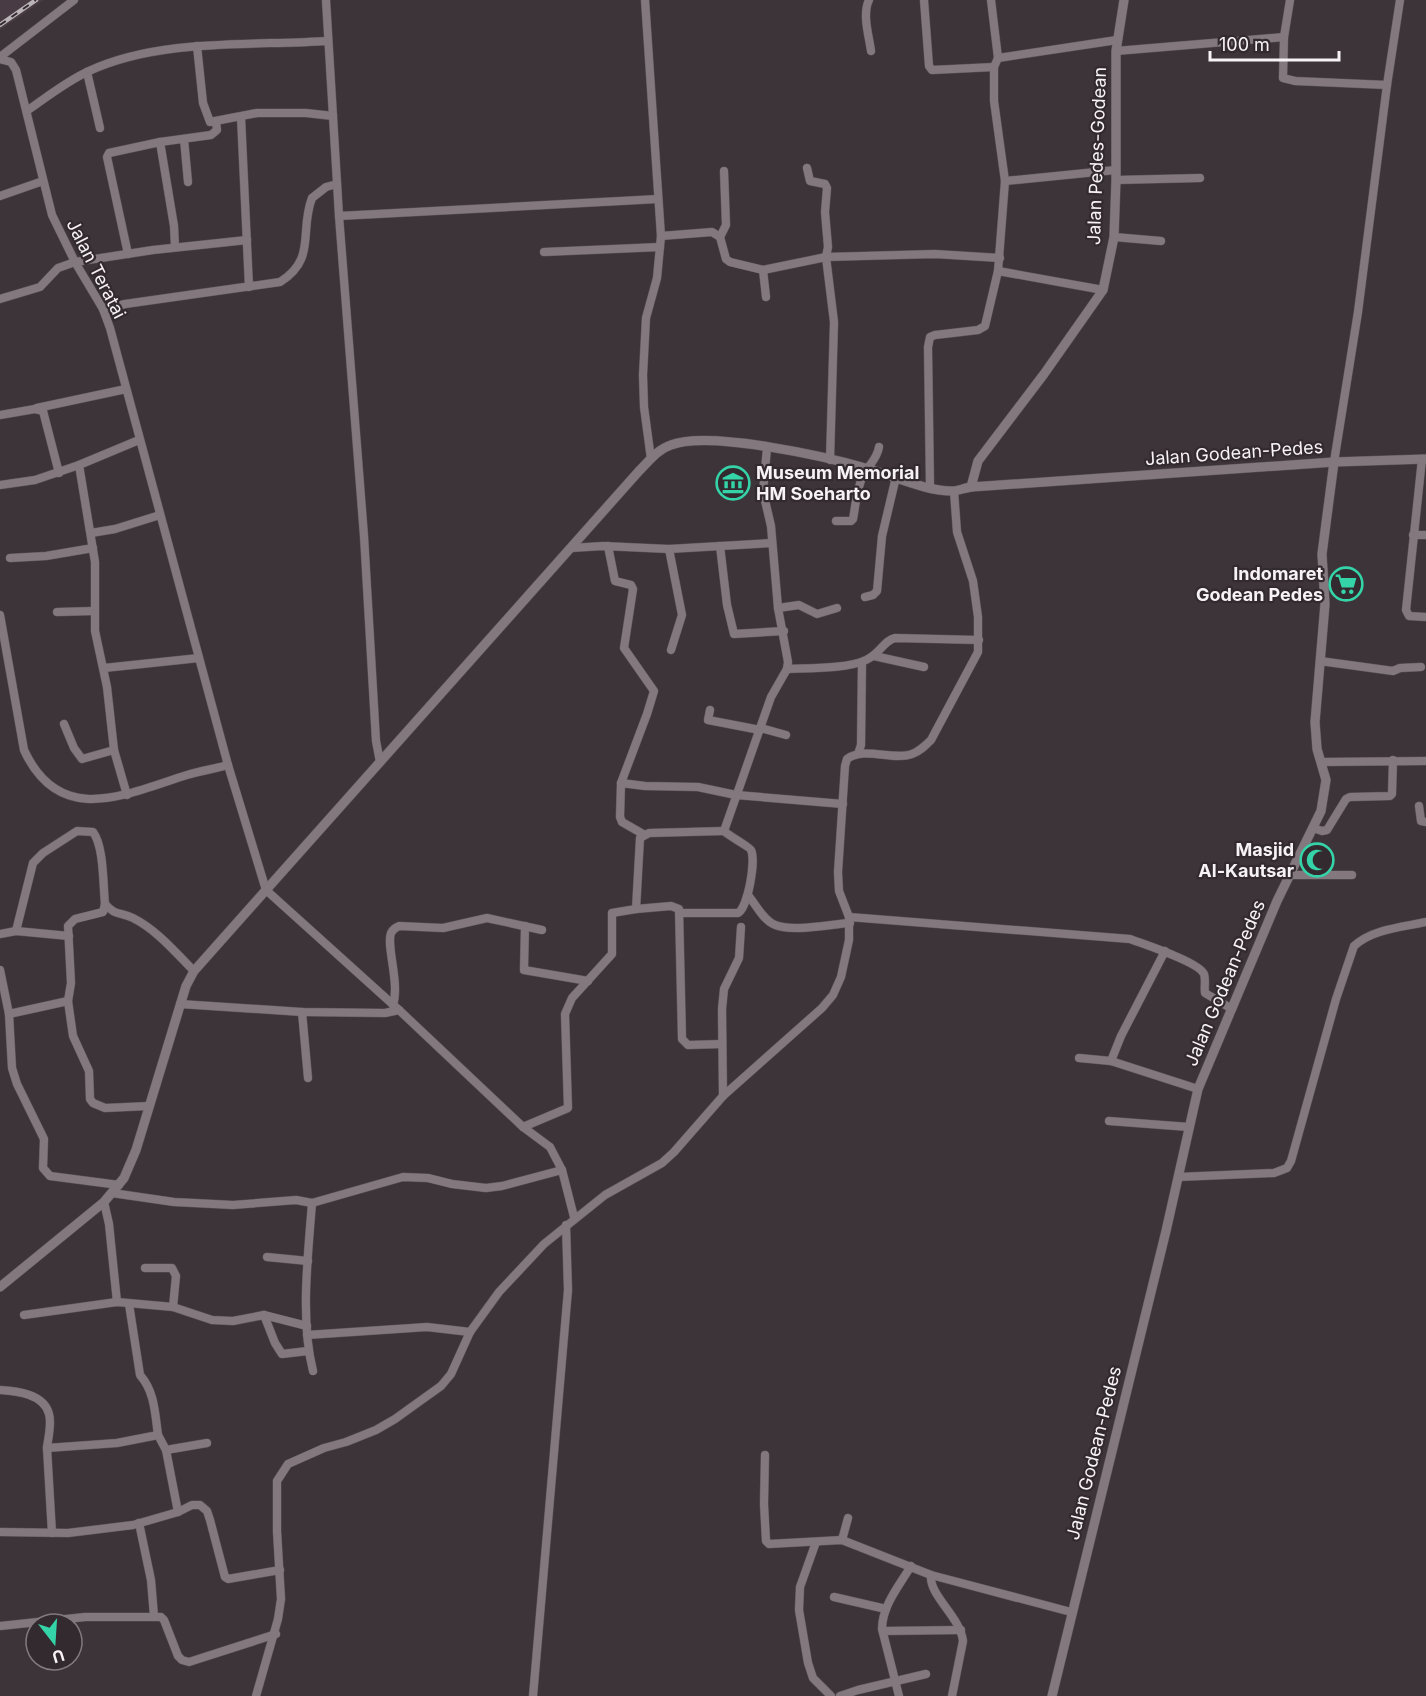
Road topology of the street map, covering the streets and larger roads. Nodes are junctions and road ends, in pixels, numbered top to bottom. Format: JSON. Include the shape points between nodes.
{"nodes":[{"id":1,"x":74,"y":0,"type":"edge"},
{"id":2,"x":326,"y":0,"type":"edge"},
{"id":3,"x":645,"y":0,"type":"edge"},
{"id":4,"x":869,"y":0,"type":"edge"},
{"id":5,"x":924,"y":0,"type":"edge"},
{"id":6,"x":991,"y":0,"type":"edge"},
{"id":7,"x":1124,"y":0,"type":"edge"},
{"id":8,"x":1290,"y":0,"type":"edge"},
{"id":9,"x":1400,"y":0,"type":"edge"},
{"id":10,"x":1284,"y":37,"type":"junction"},
{"id":11,"x":1117,"y":40,"type":"junction"},
{"id":12,"x":328,"y":41,"type":"junction"},
{"id":13,"x":197,"y":46,"type":"junction"},
{"id":14,"x":871,"y":51,"type":"dead end"},
{"id":15,"x":1116,"y":51,"type":"junction"},
{"id":16,"x":998,"y":57,"type":"junction"},
{"id":17,"x":0,"y":58,"type":"edge"},
{"id":18,"x":994,"y":67,"type":"junction"},
{"id":19,"x":87,"y":72,"type":"junction"},
{"id":20,"x":1387,"y":85,"type":"junction"},
{"id":21,"x":28,"y":111,"type":"junction"},
{"id":22,"x":333,"y":116,"type":"junction"},
{"id":23,"x":241,"y":117,"type":"junction"},
{"id":24,"x":216,"y":122,"type":"junction"},
{"id":25,"x":100,"y":128,"type":"dead end"},
{"id":26,"x":184,"y":139,"type":"junction"},
{"id":27,"x":160,"y":142,"type":"junction"},
{"id":28,"x":807,"y":168,"type":"dead end"},
{"id":29,"x":724,"y":171,"type":"dead end"},
{"id":30,"x":1116,"y":175,"type":"junction"},
{"id":31,"x":1196,"y":178,"type":"dead end"},
{"id":32,"x":43,"y":181,"type":"junction"},
{"id":33,"x":1005,"y":181,"type":"junction"},
{"id":34,"x":188,"y":182,"type":"dead end"},
{"id":35,"x":337,"y":184,"type":"junction"},
{"id":36,"x":0,"y":196,"type":"edge"},
{"id":37,"x":658,"y":199,"type":"junction"},
{"id":38,"x":339,"y":216,"type":"junction"},
{"id":39,"x":661,"y":236,"type":"junction"},
{"id":40,"x":720,"y":237,"type":"junction"},
{"id":41,"x":1114,"y":237,"type":"junction"},
{"id":42,"x":247,"y":240,"type":"junction"},
{"id":43,"x":1161,"y":241,"type":"dead end"},
{"id":44,"x":175,"y":247,"type":"junction"},
{"id":45,"x":660,"y":247,"type":"junction"},
{"id":46,"x":544,"y":252,"type":"dead end"},
{"id":47,"x":128,"y":254,"type":"junction"},
{"id":48,"x":826,"y":257,"type":"junction"},
{"id":49,"x":1000,"y":258,"type":"junction"},
{"id":50,"x":75,"y":262,"type":"junction"},
{"id":51,"x":764,"y":270,"type":"junction"},
{"id":52,"x":998,"y":271,"type":"junction"},
{"id":53,"x":249,"y":287,"type":"junction"},
{"id":54,"x":1103,"y":290,"type":"junction"},
{"id":55,"x":766,"y":297,"type":"dead end"},
{"id":56,"x":0,"y":299,"type":"edge"},
{"id":57,"x":104,"y":309,"type":"junction"},
{"id":58,"x":126,"y":389,"type":"junction"},
{"id":59,"x":35,"y":409,"type":"junction"},
{"id":60,"x":0,"y":415,"type":"edge"},
{"id":61,"x":139,"y":440,"type":"junction"},
{"id":62,"x":879,"y":447,"type":"dead end"},
{"id":63,"x":767,"y":448,"type":"junction"},
{"id":64,"x":651,"y":459,"type":"junction"},
{"id":65,"x":1424,"y":459,"type":"edge"},
{"id":66,"x":830,"y":460,"type":"junction"},
{"id":67,"x":1334,"y":462,"type":"junction"},
{"id":68,"x":79,"y":465,"type":"junction"},
{"id":69,"x":868,"y":468,"type":"junction"},
{"id":70,"x":58,"y":473,"type":"junction"},
{"id":71,"x":896,"y":477,"type":"junction"},
{"id":72,"x":0,"y":485,"type":"edge"},
{"id":73,"x":930,"y":487,"type":"junction"},
{"id":74,"x":971,"y":487,"type":"junction"},
{"id":75,"x":954,"y":491,"type":"junction"},
{"id":76,"x":160,"y":515,"type":"junction"},
{"id":77,"x":836,"y":521,"type":"dead end"},
{"id":78,"x":91,"y":533,"type":"junction"},
{"id":79,"x":1413,"y":535,"type":"junction"},
{"id":80,"x":1426,"y":535,"type":"edge"},
{"id":81,"x":772,"y":543,"type":"junction"},
{"id":82,"x":608,"y":546,"type":"junction"},
{"id":83,"x":720,"y":546,"type":"junction"},
{"id":84,"x":93,"y":548,"type":"junction"},
{"id":85,"x":571,"y":548,"type":"junction"},
{"id":86,"x":669,"y":549,"type":"junction"},
{"id":87,"x":10,"y":558,"type":"dead end"},
{"id":88,"x":865,"y":597,"type":"dead end"},
{"id":89,"x":778,"y":608,"type":"junction"},
{"id":90,"x":837,"y":608,"type":"dead end"},
{"id":91,"x":94,"y":611,"type":"junction"},
{"id":92,"x":57,"y":612,"type":"dead end"},
{"id":93,"x":0,"y":615,"type":"edge"},
{"id":94,"x":1426,"y":617,"type":"edge"},
{"id":95,"x":784,"y":631,"type":"junction"},
{"id":96,"x":979,"y":640,"type":"junction"},
{"id":97,"x":671,"y":650,"type":"dead end"},
{"id":98,"x":874,"y":656,"type":"junction"},
{"id":99,"x":199,"y":658,"type":"junction"},
{"id":100,"x":1320,"y":661,"type":"junction"},
{"id":101,"x":862,"y":662,"type":"junction"},
{"id":102,"x":924,"y":667,"type":"dead end"},
{"id":103,"x":104,"y":668,"type":"junction"},
{"id":104,"x":1420,"y":668,"type":"dead end"},
{"id":105,"x":787,"y":669,"type":"junction"},
{"id":106,"x":710,"y":710,"type":"dead end"},
{"id":107,"x":64,"y":724,"type":"dead end"},
{"id":108,"x":760,"y":729,"type":"junction"},
{"id":109,"x":786,"y":735,"type":"dead end"},
{"id":110,"x":114,"y":750,"type":"junction"},
{"id":111,"x":858,"y":754,"type":"junction"},
{"id":112,"x":1393,"y":760,"type":"junction"},
{"id":113,"x":1426,"y":761,"type":"edge"},
{"id":114,"x":380,"y":762,"type":"junction"},
{"id":115,"x":1321,"y":762,"type":"junction"},
{"id":116,"x":228,"y":765,"type":"junction"},
{"id":117,"x":621,"y":783,"type":"junction"},
{"id":118,"x":127,"y":795,"type":"junction"},
{"id":119,"x":736,"y":795,"type":"junction"},
{"id":120,"x":843,"y":804,"type":"junction"},
{"id":121,"x":1419,"y":806,"type":"dead end"},
{"id":122,"x":1426,"y":822,"type":"edge"},
{"id":123,"x":1313,"y":828,"type":"junction"},
{"id":124,"x":724,"y":831,"type":"junction"},
{"id":125,"x":643,"y":834,"type":"junction"},
{"id":126,"x":1289,"y":875,"type":"junction"},
{"id":127,"x":1352,"y":875,"type":"dead end"},
{"id":128,"x":266,"y":890,"type":"junction"},
{"id":129,"x":748,"y":895,"type":"junction"},
{"id":130,"x":105,"y":904,"type":"junction"},
{"id":131,"x":636,"y":909,"type":"junction"},
{"id":132,"x":681,"y":913,"type":"junction"},
{"id":133,"x":850,"y":920,"type":"junction"},
{"id":134,"x":1426,"y":922,"type":"edge"},
{"id":135,"x":525,"y":926,"type":"junction"},
{"id":136,"x":741,"y":927,"type":"dead end"},
{"id":137,"x":542,"y":930,"type":"dead end"},
{"id":138,"x":16,"y":931,"type":"junction"},
{"id":139,"x":0,"y":934,"type":"edge"},
{"id":140,"x":69,"y":936,"type":"junction"},
{"id":141,"x":1165,"y":951,"type":"junction"},
{"id":142,"x":0,"y":970,"type":"edge"},
{"id":143,"x":194,"y":971,"type":"junction"},
{"id":144,"x":588,"y":981,"type":"junction"},
{"id":145,"x":68,"y":1001,"type":"junction"},
{"id":146,"x":180,"y":1004,"type":"junction"},
{"id":147,"x":396,"y":1007,"type":"junction"},
{"id":148,"x":1232,"y":1009,"type":"junction"},
{"id":149,"x":302,"y":1012,"type":"junction"},
{"id":150,"x":9,"y":1014,"type":"junction"},
{"id":151,"x":722,"y":1044,"type":"junction"},
{"id":152,"x":1079,"y":1058,"type":"dead end"},
{"id":153,"x":1111,"y":1062,"type":"junction"},
{"id":154,"x":308,"y":1078,"type":"dead end"},
{"id":155,"x":1198,"y":1089,"type":"junction"},
{"id":156,"x":723,"y":1096,"type":"junction"},
{"id":157,"x":149,"y":1106,"type":"junction"},
{"id":158,"x":1109,"y":1121,"type":"dead end"},
{"id":159,"x":523,"y":1127,"type":"junction"},
{"id":160,"x":1189,"y":1127,"type":"junction"},
{"id":161,"x":562,"y":1170,"type":"junction"},
{"id":162,"x":1178,"y":1178,"type":"junction"},
{"id":163,"x":119,"y":1185,"type":"junction"},
{"id":164,"x":112,"y":1193,"type":"junction"},
{"id":165,"x":104,"y":1202,"type":"junction"},
{"id":166,"x":312,"y":1203,"type":"junction"},
{"id":167,"x":574,"y":1217,"type":"junction"},
{"id":168,"x":566,"y":1225,"type":"junction"},
{"id":169,"x":267,"y":1257,"type":"dead end"},
{"id":170,"x":308,"y":1261,"type":"junction"},
{"id":171,"x":145,"y":1268,"type":"dead end"},
{"id":172,"x":0,"y":1287,"type":"edge"},
{"id":173,"x":117,"y":1302,"type":"junction"},
{"id":174,"x":129,"y":1304,"type":"junction"},
{"id":175,"x":173,"y":1307,"type":"junction"},
{"id":176,"x":24,"y":1315,"type":"dead end"},
{"id":177,"x":264,"y":1315,"type":"junction"},
{"id":178,"x":307,"y":1331,"type":"junction"},
{"id":179,"x":470,"y":1332,"type":"junction"},
{"id":180,"x":308,"y":1351,"type":"junction"},
{"id":181,"x":313,"y":1371,"type":"dead end"},
{"id":182,"x":0,"y":1390,"type":"edge"},
{"id":183,"x":158,"y":1435,"type":"junction"},
{"id":184,"x":207,"y":1443,"type":"dead end"},
{"id":185,"x":47,"y":1448,"type":"junction"},
{"id":186,"x":166,"y":1450,"type":"junction"},
{"id":187,"x":765,"y":1455,"type":"dead end"},
{"id":188,"x":178,"y":1512,"type":"junction"},
{"id":189,"x":848,"y":1518,"type":"dead end"},
{"id":190,"x":139,"y":1523,"type":"junction"},
{"id":191,"x":0,"y":1532,"type":"edge"},
{"id":192,"x":52,"y":1533,"type":"junction"},
{"id":193,"x":842,"y":1540,"type":"junction"},
{"id":194,"x":816,"y":1542,"type":"junction"},
{"id":195,"x":911,"y":1566,"type":"junction"},
{"id":196,"x":280,"y":1570,"type":"junction"},
{"id":197,"x":931,"y":1575,"type":"junction"},
{"id":198,"x":834,"y":1597,"type":"dead end"},
{"id":199,"x":886,"y":1609,"type":"junction"},
{"id":200,"x":1071,"y":1612,"type":"junction"},
{"id":201,"x":154,"y":1616,"type":"junction"},
{"id":202,"x":0,"y":1626,"type":"edge"},
{"id":203,"x":961,"y":1630,"type":"junction"},
{"id":204,"x":883,"y":1631,"type":"junction"},
{"id":205,"x":276,"y":1634,"type":"junction"},
{"id":206,"x":926,"y":1674,"type":"dead end"},
{"id":207,"x":895,"y":1681,"type":"junction"},
{"id":208,"x":256,"y":1696,"type":"edge"},
{"id":209,"x":533,"y":1696,"type":"edge"},
{"id":210,"x":831,"y":1696,"type":"edge"},
{"id":211,"x":840,"y":1696,"type":"edge"},
{"id":212,"x":899,"y":1696,"type":"edge"},
{"id":213,"x":952,"y":1696,"type":"edge"},
{"id":214,"x":1052,"y":1696,"type":"edge"}],
"edges":[{"from":1,"to":17,"type":"street"},
{"from":2,"to":12,"type":"street"},
{"from":3,"to":37,"type":"street"},
{"from":4,"to":14,"type":"street"},
{"from":5,"to":18,"type":"street","via":[[932,70]]},
{"from":6,"to":16,"type":"street"},
{"from":7,"to":11,"type":"street","name":"Jalan Pedes-Godean"},
{"from":8,"to":10,"type":"street"},
{"from":9,"to":20,"type":"street"},
{"from":10,"to":15,"type":"street"},
{"from":10,"to":20,"type":"street","via":[[1285,79]]},
{"from":11,"to":15,"type":"street","name":"Jalan Pedes-Godean"},
{"from":11,"to":16,"type":"street"},
{"from":12,"to":13,"type":"street"},
{"from":12,"to":22,"type":"street"},
{"from":13,"to":19,"type":"street","via":[[139,54]]},
{"from":13,"to":24,"type":"street","via":[[206,114],[210,122]]},
{"from":15,"to":30,"type":"street","name":"Jalan Pedes-Godean"},
{"from":16,"to":18,"type":"street"},
{"from":17,"to":21,"type":"street","name":"Jalan Teratai","via":[[14,66]]},
{"from":18,"to":33,"type":"street","via":[[994,101]]},
{"from":19,"to":21,"type":"street"},
{"from":19,"to":25,"type":"street"},
{"from":20,"to":67,"type":"street"},
{"from":21,"to":32,"type":"street","name":"Jalan Teratai"},
{"from":22,"to":23,"type":"street","via":[[286,112]]},
{"from":22,"to":35,"type":"street"},
{"from":23,"to":24,"type":"street"},
{"from":23,"to":42,"type":"street"},
{"from":24,"to":26,"type":"street","via":[[215,133]]},
{"from":26,"to":27,"type":"street"},
{"from":26,"to":34,"type":"street"},
{"from":27,"to":44,"type":"street"},
{"from":27,"to":47,"type":"street","via":[[108,155]]},
{"from":28,"to":48,"type":"street","via":[[810,181],[827,188]]},
{"from":29,"to":40,"type":"street","via":[[726,225]]},
{"from":30,"to":31,"type":"street"},
{"from":30,"to":33,"type":"street"},
{"from":30,"to":41,"type":"street","name":"Jalan Pedes-Godean"},
{"from":32,"to":36,"type":"street"},
{"from":32,"to":50,"type":"street","name":"Jalan Teratai","via":[[52,215]]},
{"from":33,"to":49,"type":"street"},
{"from":35,"to":38,"type":"street"},
{"from":35,"to":53,"type":"street","via":[[312,198],[301,263],[280,282]]},
{"from":37,"to":38,"type":"street"},
{"from":37,"to":39,"type":"street"},
{"from":38,"to":114,"type":"street"},
{"from":39,"to":40,"type":"street","via":[[712,232]]},
{"from":39,"to":45,"type":"street"},
{"from":40,"to":51,"type":"street","via":[[726,259]]},
{"from":41,"to":43,"type":"street"},
{"from":41,"to":54,"type":"street","name":"Jalan Pedes-Godean"},
{"from":42,"to":44,"type":"street"},
{"from":42,"to":53,"type":"street"},
{"from":44,"to":47,"type":"street"},
{"from":45,"to":46,"type":"street"},
{"from":45,"to":64,"type":"street","via":[[657,278],[646,318],[644,407]]},
{"from":47,"to":50,"type":"street"},
{"from":48,"to":49,"type":"street","via":[[935,254]]},
{"from":48,"to":51,"type":"street"},
{"from":48,"to":66,"type":"street","via":[[834,322]]},
{"from":49,"to":52,"type":"street"},
{"from":50,"to":56,"type":"street","via":[[58,268],[40,287]]},
{"from":50,"to":57,"type":"street","name":"Jalan Teratai"},
{"from":51,"to":55,"type":"street"},
{"from":52,"to":54,"type":"street"},
{"from":52,"to":73,"type":"street","via":[[985,326],[930,338]]},
{"from":53,"to":57,"type":"street"},
{"from":54,"to":74,"type":"street","name":"Jalan Pedes-Godean","via":[[978,461]]},
{"from":57,"to":58,"type":"street","name":"Jalan Teratai"},
{"from":58,"to":59,"type":"street"},
{"from":58,"to":61,"type":"street","name":"Jalan Teratai"},
{"from":59,"to":60,"type":"street"},
{"from":59,"to":70,"type":"street","via":[[44,411],[47,418]]},
{"from":61,"to":68,"type":"street"},
{"from":61,"to":76,"type":"street","name":"Jalan Teratai"},
{"from":62,"to":69,"type":"street"},
{"from":63,"to":64,"type":"street","via":[[715,440],[689,441],[663,448]]},
{"from":63,"to":66,"type":"street"},
{"from":63,"to":81,"type":"street","via":[[763,492]]},
{"from":64,"to":85,"type":"street"},
{"from":65,"to":67,"type":"street"},
{"from":65,"to":79,"type":"street"},
{"from":66,"to":69,"type":"street"},
{"from":67,"to":74,"type":"street","name":"Jalan Godean-Pedes"},
{"from":67,"to":100,"type":"street","name":"Jalan Godean-Pedes","via":[[1322,555],[1325,604]]},
{"from":68,"to":70,"type":"street"},
{"from":68,"to":78,"type":"street"},
{"from":69,"to":71,"type":"street"},
{"from":69,"to":77,"type":"street","via":[[856,494],[853,519]]},
{"from":70,"to":72,"type":"street"},
{"from":71,"to":73,"type":"street"},
{"from":71,"to":88,"type":"street","via":[[882,536],[877,591]]},
{"from":73,"to":75,"type":"street"},
{"from":74,"to":75,"type":"street","name":"Jalan Godean-Pedes"},
{"from":75,"to":96,"type":"street","via":[[957,531],[974,581]]},
{"from":76,"to":78,"type":"street","via":[[115,530]]},
{"from":76,"to":99,"type":"street","name":"Jalan Teratai"},
{"from":78,"to":84,"type":"street"},
{"from":79,"to":80,"type":"street"},
{"from":79,"to":94,"type":"street","via":[[1406,610],[1409,616]]},
{"from":81,"to":83,"type":"street"},
{"from":81,"to":89,"type":"street"},
{"from":82,"to":85,"type":"street"},
{"from":82,"to":86,"type":"street"},
{"from":82,"to":117,"type":"street","via":[[615,581],[633,589],[625,651],[654,691]]},
{"from":83,"to":86,"type":"street"},
{"from":83,"to":95,"type":"street","via":[[734,634]]},
{"from":84,"to":87,"type":"street"},
{"from":84,"to":91,"type":"street","via":[[97,590]]},
{"from":85,"to":114,"type":"street"},
{"from":86,"to":97,"type":"street","via":[[682,615]]},
{"from":89,"to":90,"type":"street","via":[[799,605],[818,614]]},
{"from":89,"to":95,"type":"street"},
{"from":91,"to":92,"type":"street"},
{"from":91,"to":103,"type":"street"},
{"from":93,"to":118,"type":"street","via":[[20,735],[32,766],[44,781],[63,794],[99,799]]},
{"from":95,"to":105,"type":"street"},
{"from":96,"to":98,"type":"street","via":[[895,638]]},
{"from":96,"to":111,"type":"street","via":[[973,664],[931,740],[921,750],[906,756]]},
{"from":98,"to":101,"type":"street"},
{"from":98,"to":102,"type":"street"},
{"from":99,"to":103,"type":"street"},
{"from":99,"to":116,"type":"street","name":"Jalan Teratai"},
{"from":100,"to":104,"type":"street","via":[[1393,672],[1402,667]]},
{"from":100,"to":115,"type":"street","name":"Jalan Godean-Pedes","via":[[1315,731]]},
{"from":101,"to":105,"type":"street"},
{"from":101,"to":111,"type":"street"},
{"from":103,"to":110,"type":"street"},
{"from":105,"to":108,"type":"street","via":[[771,697]]},
{"from":106,"to":108,"type":"street","via":[[708,720]]},
{"from":107,"to":110,"type":"street","via":[[82,759]]},
{"from":108,"to":109,"type":"street"},
{"from":108,"to":119,"type":"street"},
{"from":110,"to":118,"type":"street"},
{"from":111,"to":120,"type":"street","via":[[848,759],[845,766]]},
{"from":112,"to":113,"type":"street"},
{"from":112,"to":115,"type":"street"},
{"from":112,"to":123,"type":"street","via":[[1390,796],[1350,797],[1327,830]]},
{"from":114,"to":128,"type":"street"},
{"from":115,"to":123,"type":"street","name":"Jalan Godean-Pedes","via":[[1326,780],[1321,811]]},
{"from":116,"to":118,"type":"street"},
{"from":116,"to":128,"type":"street","name":"Jalan Teratai"},
{"from":117,"to":119,"type":"street","via":[[698,787]]},
{"from":117,"to":125,"type":"street","via":[[622,822]]},
{"from":119,"to":120,"type":"street"},
{"from":119,"to":124,"type":"street"},
{"from":120,"to":133,"type":"street","via":[[839,891]]},
{"from":121,"to":122,"type":"street","via":[[1421,821]]},
{"from":123,"to":126,"type":"street","name":"Jalan Godean-Pedes"},
{"from":124,"to":125,"type":"street"},
{"from":124,"to":129,"type":"street","via":[[752,853]]},
{"from":125,"to":131,"type":"street"},
{"from":126,"to":127,"type":"street"},
{"from":126,"to":148,"type":"street","name":"Jalan Godean-Pedes"},
{"from":128,"to":143,"type":"street"},
{"from":128,"to":147,"type":"street"},
{"from":129,"to":132,"type":"street","via":[[738,913]]},
{"from":129,"to":133,"type":"street","via":[[777,926],[803,927]]},
{"from":130,"to":138,"type":"street","via":[[96,835],[77,831],[33,863]]},
{"from":130,"to":140,"type":"street","via":[[103,912],[71,921]]},
{"from":130,"to":143,"type":"street","via":[[112,912],[133,918],[159,937]]},
{"from":131,"to":132,"type":"street","via":[[671,906]]},
{"from":131,"to":144,"type":"street","via":[[612,914],[612,954]]},
{"from":132,"to":151,"type":"street","via":[[682,1039],[688,1045]]},
{"from":133,"to":141,"type":"street","via":[[1130,939]]},
{"from":133,"to":156,"type":"street","via":[[841,978],[833,995]]},
{"from":134,"to":162,"type":"street","via":[[1388,930],[1354,946],[1287,1168],[1263,1174]]},
{"from":135,"to":137,"type":"street"},
{"from":135,"to":144,"type":"street","via":[[524,970]]},
{"from":135,"to":147,"type":"street","via":[[486,918],[442,928],[395,928],[391,937]]},
{"from":136,"to":151,"type":"street","via":[[739,958],[724,989]]},
{"from":138,"to":139,"type":"street"},
{"from":138,"to":140,"type":"street"},
{"from":140,"to":145,"type":"street"},
{"from":141,"to":148,"type":"street","via":[[1200,969],[1205,976],[1206,993]]},
{"from":141,"to":153,"type":"street"},
{"from":142,"to":150,"type":"street"},
{"from":143,"to":146,"type":"street"},
{"from":144,"to":159,"type":"street","via":[[572,998],[565,1014],[568,1108]]},
{"from":145,"to":150,"type":"street"},
{"from":145,"to":157,"type":"street","via":[[73,1036],[89,1071],[93,1103],[115,1109]]},
{"from":146,"to":149,"type":"street"},
{"from":146,"to":157,"type":"street"},
{"from":147,"to":149,"type":"street","via":[[385,1013]]},
{"from":147,"to":159,"type":"street"},
{"from":148,"to":155,"type":"street","name":"Jalan Godean-Pedes"},
{"from":149,"to":154,"type":"street"},
{"from":150,"to":163,"type":"street","via":[[12,1068],[44,1139],[45,1171],[55,1178]]},
{"from":151,"to":156,"type":"street"},
{"from":152,"to":153,"type":"street"},
{"from":153,"to":155,"type":"street"},
{"from":155,"to":160,"type":"street","name":"Jalan Godean-Pedes"},
{"from":156,"to":167,"type":"street","via":[[662,1163]]},
{"from":157,"to":163,"type":"street","via":[[133,1158]]},
{"from":158,"to":160,"type":"street"},
{"from":159,"to":161,"type":"street","via":[[550,1147]]},
{"from":160,"to":162,"type":"street","name":"Jalan Godean-Pedes"},
{"from":161,"to":166,"type":"street","via":[[486,1188],[403,1176]]},
{"from":161,"to":167,"type":"street"},
{"from":162,"to":200,"type":"street","name":"Jalan Godean-Pedes"},
{"from":163,"to":164,"type":"street"},
{"from":164,"to":165,"type":"street"},
{"from":164,"to":166,"type":"street","via":[[233,1205],[296,1200]]},
{"from":165,"to":172,"type":"street"},
{"from":165,"to":173,"type":"street"},
{"from":166,"to":170,"type":"street"},
{"from":167,"to":168,"type":"street"},
{"from":168,"to":179,"type":"street","via":[[499,1292]]},
{"from":168,"to":209,"type":"street","via":[[568,1290]]},
{"from":169,"to":170,"type":"street"},
{"from":170,"to":178,"type":"street"},
{"from":171,"to":175,"type":"street","via":[[171,1268],[174,1272]]},
{"from":173,"to":174,"type":"street"},
{"from":173,"to":176,"type":"street"},
{"from":174,"to":175,"type":"street"},
{"from":174,"to":183,"type":"street","via":[[140,1375],[152,1397]]},
{"from":175,"to":177,"type":"street","via":[[212,1320]]},
{"from":177,"to":178,"type":"street"},
{"from":177,"to":180,"type":"street","via":[[282,1354]]},
{"from":178,"to":179,"type":"street","via":[[427,1327]]},
{"from":178,"to":180,"type":"street"},
{"from":179,"to":196,"type":"street","via":[[450,1374],[430,1395],[376,1430],[288,1464],[277,1481]]},
{"from":180,"to":181,"type":"street"},
{"from":182,"to":185,"type":"street","via":[[18,1391],[45,1404],[50,1415]]},
{"from":183,"to":185,"type":"street","via":[[117,1443]]},
{"from":183,"to":186,"type":"street"},
{"from":184,"to":186,"type":"street"},
{"from":185,"to":192,"type":"street"},
{"from":186,"to":188,"type":"street"},
{"from":187,"to":194,"type":"street","via":[[767,1542]]},
{"from":188,"to":190,"type":"street"},
{"from":188,"to":196,"type":"street","via":[[192,1505],[207,1511],[228,1579]]},
{"from":189,"to":193,"type":"street"},
{"from":190,"to":192,"type":"street"},
{"from":190,"to":201,"type":"street"},
{"from":191,"to":192,"type":"street"},
{"from":193,"to":194,"type":"street"},
{"from":193,"to":195,"type":"street"},
{"from":194,"to":210,"type":"street","via":[[800,1587],[799,1610],[813,1678]]},
{"from":195,"to":197,"type":"street"},
{"from":195,"to":199,"type":"street"},
{"from":196,"to":205,"type":"street"},
{"from":197,"to":200,"type":"street"},
{"from":197,"to":203,"type":"street","via":[[931,1584]]},
{"from":198,"to":199,"type":"street"},
{"from":199,"to":204,"type":"street"},
{"from":200,"to":214,"type":"street","name":"Jalan Godean-Pedes"},
{"from":201,"to":202,"type":"street","via":[[85,1617]]},
{"from":201,"to":205,"type":"street","via":[[164,1620],[178,1656],[189,1662]]},
{"from":203,"to":204,"type":"street"},
{"from":203,"to":213,"type":"street","via":[[963,1641]]},
{"from":204,"to":207,"type":"street"},
{"from":205,"to":208,"type":"street"},
{"from":206,"to":207,"type":"street"},
{"from":207,"to":211,"type":"street"},
{"from":207,"to":212,"type":"street"}]}
